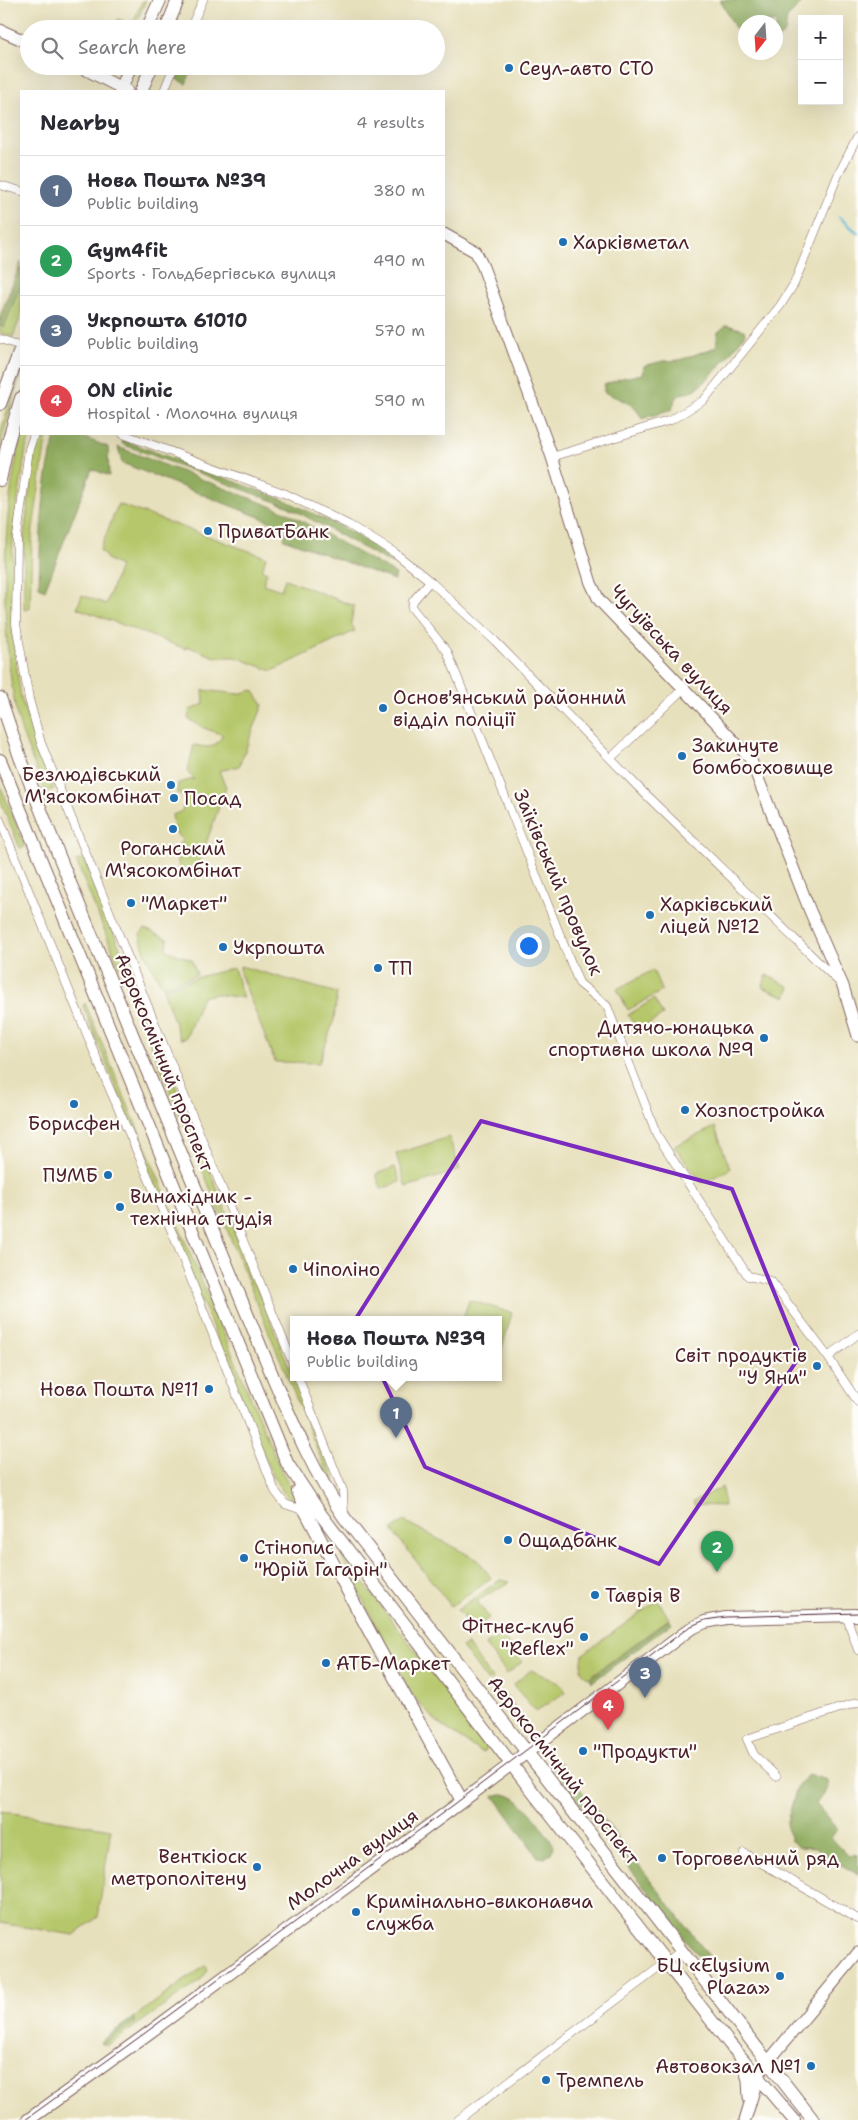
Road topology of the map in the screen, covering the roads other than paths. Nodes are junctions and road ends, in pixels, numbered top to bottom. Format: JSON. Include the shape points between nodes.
{"nodes":[{"id":1,"x":160,"y":0,"type":"edge"},
{"id":2,"x":178,"y":0,"type":"edge"},
{"id":3,"x":203,"y":0,"type":"edge"},
{"id":4,"x":151,"y":20,"type":"edge"},
{"id":5,"x":170,"y":20,"type":"edge"},
{"id":6,"x":194,"y":20,"type":"edge"},
{"id":7,"x":0,"y":30,"type":"edge"},
{"id":8,"x":20,"y":40,"type":"edge"},
{"id":9,"x":96,"y":75,"type":"edge"},
{"id":10,"x":128,"y":75,"type":"edge"},
{"id":11,"x":148,"y":75,"type":"edge"},
{"id":12,"x":170,"y":75,"type":"edge"},
{"id":13,"x":123,"y":90,"type":"edge"},
{"id":14,"x":142,"y":90,"type":"edge"},
{"id":15,"x":164,"y":90,"type":"edge"},
{"id":16,"x":858,"y":136,"type":"edge"},
{"id":17,"x":0,"y":185,"type":"edge"},
{"id":18,"x":20,"y":191,"type":"edge"},
{"id":19,"x":445,"y":235,"type":"edge"},
{"id":20,"x":0,"y":339,"type":"edge"},
{"id":21,"x":20,"y":347,"type":"edge"},
{"id":22,"x":20,"y":350,"type":"edge"},
{"id":23,"x":20,"y":401,"type":"edge"},
{"id":24,"x":0,"y":404,"type":"edge"},
{"id":25,"x":34,"y":435,"type":"edge"},
{"id":26,"x":127,"y":435,"type":"edge"},
{"id":27,"x":552,"y":457,"type":"junction"},
{"id":28,"x":0,"y":480,"type":"edge"},
{"id":29,"x":430,"y":581,"type":"junction"},
{"id":30,"x":684,"y":688,"type":"junction"},
{"id":31,"x":0,"y":698,"type":"edge"},
{"id":32,"x":611,"y":758,"type":"junction"},
{"id":33,"x":0,"y":760,"type":"edge"},
{"id":34,"x":0,"y":820,"type":"edge"},
{"id":35,"x":842,"y":986,"type":"junction"},
{"id":36,"x":858,"y":1036,"type":"edge"},
{"id":37,"x":858,"y":1334,"type":"edge"},
{"id":38,"x":290,"y":1356,"type":"edge"},
{"id":39,"x":828,"y":1357,"type":"junction"},
{"id":40,"x":300,"y":1381,"type":"edge"},
{"id":41,"x":858,"y":1402,"type":"edge"},
{"id":42,"x":287,"y":1463,"type":"junction"},
{"id":43,"x":306,"y":1512,"type":"junction"},
{"id":44,"x":322,"y":1516,"type":"junction"},
{"id":45,"x":344,"y":1517,"type":"junction"},
{"id":46,"x":353,"y":1555,"type":"junction"},
{"id":47,"x":337,"y":1571,"type":"junction"},
{"id":48,"x":852,"y":1615,"type":"edge"},
{"id":49,"x":858,"y":1650,"type":"edge"},
{"id":50,"x":858,"y":1702,"type":"edge"},
{"id":51,"x":526,"y":1752,"type":"junction"},
{"id":52,"x":511,"y":1763,"type":"junction"},
{"id":53,"x":776,"y":1776,"type":"dead end"},
{"id":54,"x":462,"y":1801,"type":"junction"},
{"id":55,"x":744,"y":1853,"type":"dead end"},
{"id":56,"x":858,"y":1919,"type":"edge"},
{"id":57,"x":681,"y":1951,"type":"junction"},
{"id":58,"x":858,"y":1953,"type":"edge"},
{"id":59,"x":666,"y":1963,"type":"junction"},
{"id":60,"x":742,"y":2058,"type":"junction"},
{"id":61,"x":767,"y":2061,"type":"junction"},
{"id":62,"x":758,"y":2077,"type":"junction"},
{"id":63,"x":749,"y":2107,"type":"junction"},
{"id":64,"x":28,"y":2120,"type":"edge"},
{"id":65,"x":458,"y":2120,"type":"edge"},
{"id":66,"x":745,"y":2120,"type":"edge"},
{"id":67,"x":794,"y":2120,"type":"edge"},
{"id":68,"x":813,"y":2120,"type":"edge"}],
"edges":[{"from":1,"to":4,"type":"main road"},
{"from":2,"to":5,"type":"main road"},
{"from":3,"to":6,"type":"street"},
{"from":7,"to":8,"type":"street"},
{"from":9,"to":13,"type":"street"},
{"from":10,"to":13,"type":"main road"},
{"from":11,"to":14,"type":"main road"},
{"from":12,"to":15,"type":"street"},
{"from":16,"to":27,"type":"street","via":[[838,175],[794,284],[704,400],[671,420]]},
{"from":17,"to":18,"type":"street"},
{"from":19,"to":27,"type":"street","name":"Чугуївська вулиця","via":[[476,252]]},
{"from":20,"to":21,"type":"street"},
{"from":22,"to":24,"type":"main road"},
{"from":23,"to":28,"type":"main road"},
{"from":25,"to":38,"type":"street","via":[[16,537],[16,624],[29,699],[41,743]]},
{"from":26,"to":29,"type":"street","via":[[286,494],[320,510],[395,553]]},
{"from":27,"to":30,"type":"street","name":"Чугуївська вулиця","via":[[599,600]]},
{"from":29,"to":32,"type":"street","via":[[495,641]]},
{"from":29,"to":39,"type":"street","name":"Заїківський провулок","via":[[413,601],[412,608],[447,651],[579,983],[607,1006],[657,1134],[748,1276],[771,1281]]},
{"from":30,"to":32,"type":"street"},
{"from":30,"to":35,"type":"street","name":"Чугуївська вулиця","via":[[750,758]]},
{"from":31,"to":45,"type":"main road","name":"Аерокосмічний проспект","via":[[53,840],[273,1377],[307,1456]]},
{"from":32,"to":35,"type":"street"},
{"from":33,"to":42,"type":"main road","name":"Аерокосмічний проспект"},
{"from":34,"to":43,"type":"street","via":[[175,1239],[276,1492],[285,1504]]},
{"from":35,"to":36,"type":"street","name":"Чугуївська вулиця"},
{"from":37,"to":39,"type":"street"},
{"from":39,"to":41,"type":"street","name":"Заїківський провулок"},
{"from":40,"to":45,"type":"street","via":[[344,1491]]},
{"from":42,"to":43,"type":"main road"},
{"from":42,"to":44,"type":"main road","name":"Аерокосмічний проспект"},
{"from":43,"to":44,"type":"street"},
{"from":43,"to":47,"type":"main road"},
{"from":44,"to":46,"type":"main road","name":"Аерокосмічний проспект"},
{"from":45,"to":51,"type":"main road","name":"Аерокосмічний проспект"},
{"from":46,"to":47,"type":"main road","via":[[338,1552]]},
{"from":46,"to":52,"type":"main road","name":"Аерокосмічний проспект"},
{"from":47,"to":54,"type":"main road"},
{"from":48,"to":49,"type":"street"},
{"from":48,"to":51,"type":"main road","name":"Молочна вулиця","via":[[726,1618],[697,1625]]},
{"from":50,"to":53,"type":"street","via":[[747,1739],[754,1755]]},
{"from":51,"to":52,"type":"main road","name":"Молочна вулиця"},
{"from":51,"to":57,"type":"main road","name":"Аерокосмічний проспект"},
{"from":52,"to":54,"type":"main road","name":"Молочна вулиця"},
{"from":52,"to":59,"type":"main road","name":"Аерокосмічний проспект"},
{"from":54,"to":64,"type":"main road","name":"Молочна вулиця"},
{"from":55,"to":56,"type":"street"},
{"from":57,"to":59,"type":"street"},
{"from":57,"to":61,"type":"main road","name":"Аерокосмічний проспект"},
{"from":58,"to":61,"type":"street"},
{"from":59,"to":60,"type":"main road","name":"Аерокосмічний проспект"},
{"from":59,"to":65,"type":"street"},
{"from":60,"to":62,"type":"main road","name":"Аерокосмічний проспект"},
{"from":60,"to":63,"type":"street","via":[[748,2080]]},
{"from":61,"to":62,"type":"street"},
{"from":61,"to":68,"type":"main road","name":"Аерокосмічний проспект"},
{"from":62,"to":63,"type":"street"},
{"from":62,"to":67,"type":"main road","name":"Аерокосмічний проспект"},
{"from":63,"to":66,"type":"street"}]}
